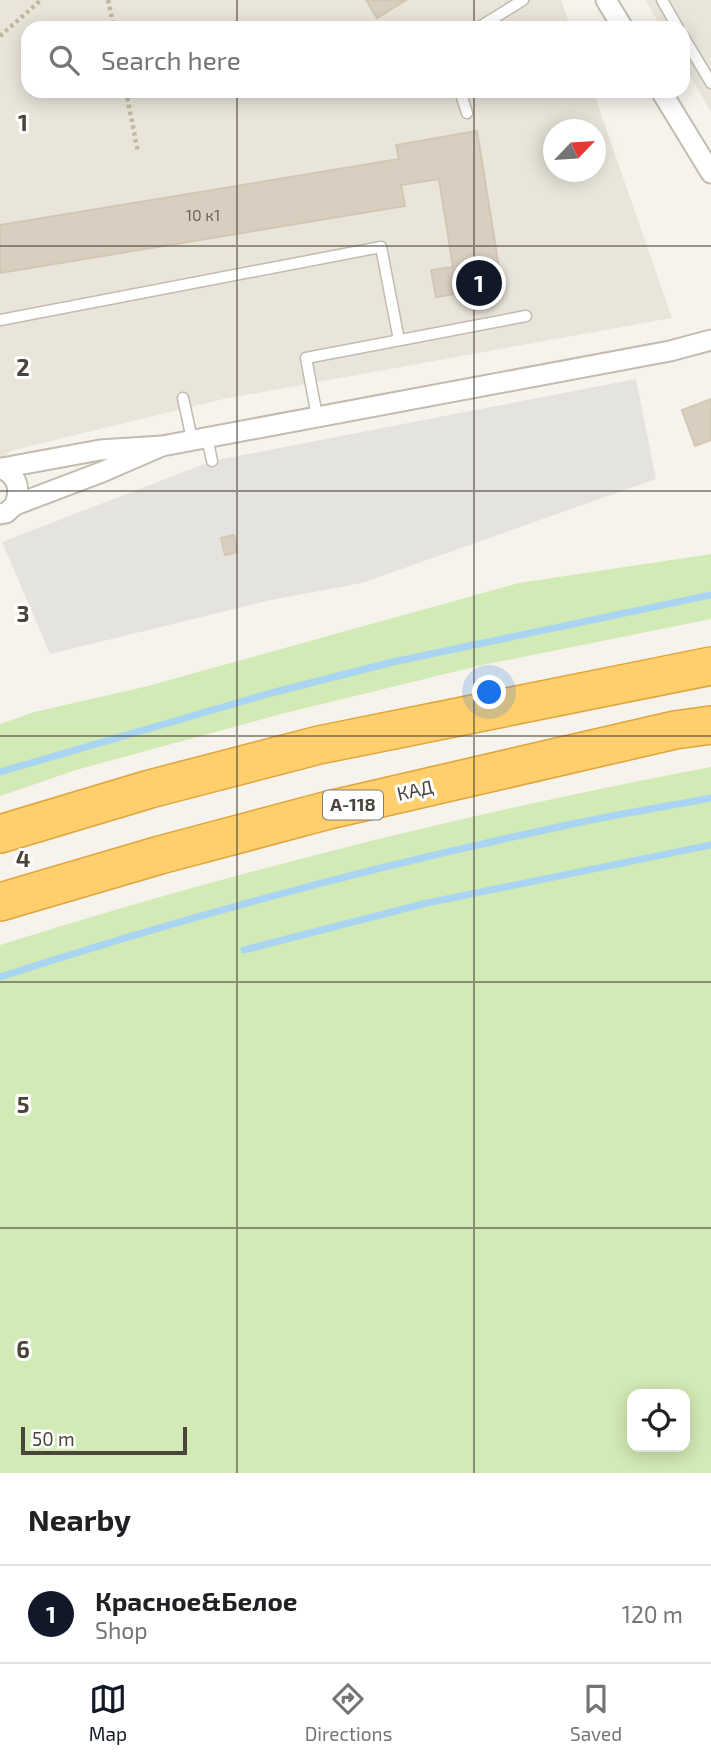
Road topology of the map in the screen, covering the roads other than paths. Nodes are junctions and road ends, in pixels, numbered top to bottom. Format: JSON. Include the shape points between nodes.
{"nodes":[{"id":1,"x":523,"y":0,"type":"edge"},
{"id":2,"x":606,"y":0,"type":"edge"},
{"id":3,"x":662,"y":0,"type":"edge"},
{"id":4,"x":489,"y":21,"type":"edge"},
{"id":5,"x":619,"y":21,"type":"edge"},
{"id":6,"x":674,"y":21,"type":"edge"},
{"id":7,"x":690,"y":48,"type":"edge"},
{"id":8,"x":711,"y":83,"type":"edge"},
{"id":9,"x":462,"y":98,"type":"edge"},
{"id":10,"x":665,"y":98,"type":"edge"},
{"id":11,"x":467,"y":113,"type":"dead end"},
{"id":12,"x":711,"y":173,"type":"edge"},
{"id":13,"x":526,"y":316,"type":"dead end"},
{"id":14,"x":0,"y":320,"type":"edge"},
{"id":15,"x":399,"y":340,"type":"junction"},
{"id":16,"x":711,"y":340,"type":"edge"},
{"id":17,"x":183,"y":398,"type":"dead end"},
{"id":18,"x":317,"y":415,"type":"junction"},
{"id":19,"x":200,"y":438,"type":"junction"},
{"id":20,"x":162,"y":446,"type":"junction"},
{"id":21,"x":212,"y":461,"type":"dead end"},
{"id":22,"x":1,"y":468,"type":"edge"},
{"id":23,"x":8,"y":509,"type":"edge"},
{"id":24,"x":711,"y":666,"type":"edge"},
{"id":25,"x":711,"y":724,"type":"edge"},
{"id":26,"x":0,"y":834,"type":"edge"},
{"id":27,"x":0,"y":902,"type":"edge"}],
"edges":[{"from":1,"to":4,"type":"lane"},
{"from":2,"to":5,"type":"street"},
{"from":3,"to":6,"type":"lane"},
{"from":7,"to":8,"type":"lane"},
{"from":9,"to":11,"type":"lane"},
{"from":10,"to":12,"type":"street"},
{"from":13,"to":15,"type":"lane"},
{"from":14,"to":15,"type":"lane","via":[[381,247]]},
{"from":15,"to":18,"type":"lane","via":[[306,358]]},
{"from":16,"to":18,"type":"street"},
{"from":17,"to":19,"type":"lane"},
{"from":18,"to":19,"type":"street"},
{"from":19,"to":20,"type":"street"},
{"from":19,"to":21,"type":"lane"},
{"from":20,"to":22,"type":"street","via":[[100,450]]},
{"from":20,"to":23,"type":"street"},
{"from":22,"to":23,"type":"street","via":[[18,483],[19,494]]},
{"from":24,"to":26,"type":"highway","via":[[319,745]]},
{"from":25,"to":27,"type":"highway","name":"КАД","number":"А-118","via":[[330,810]]}]}
